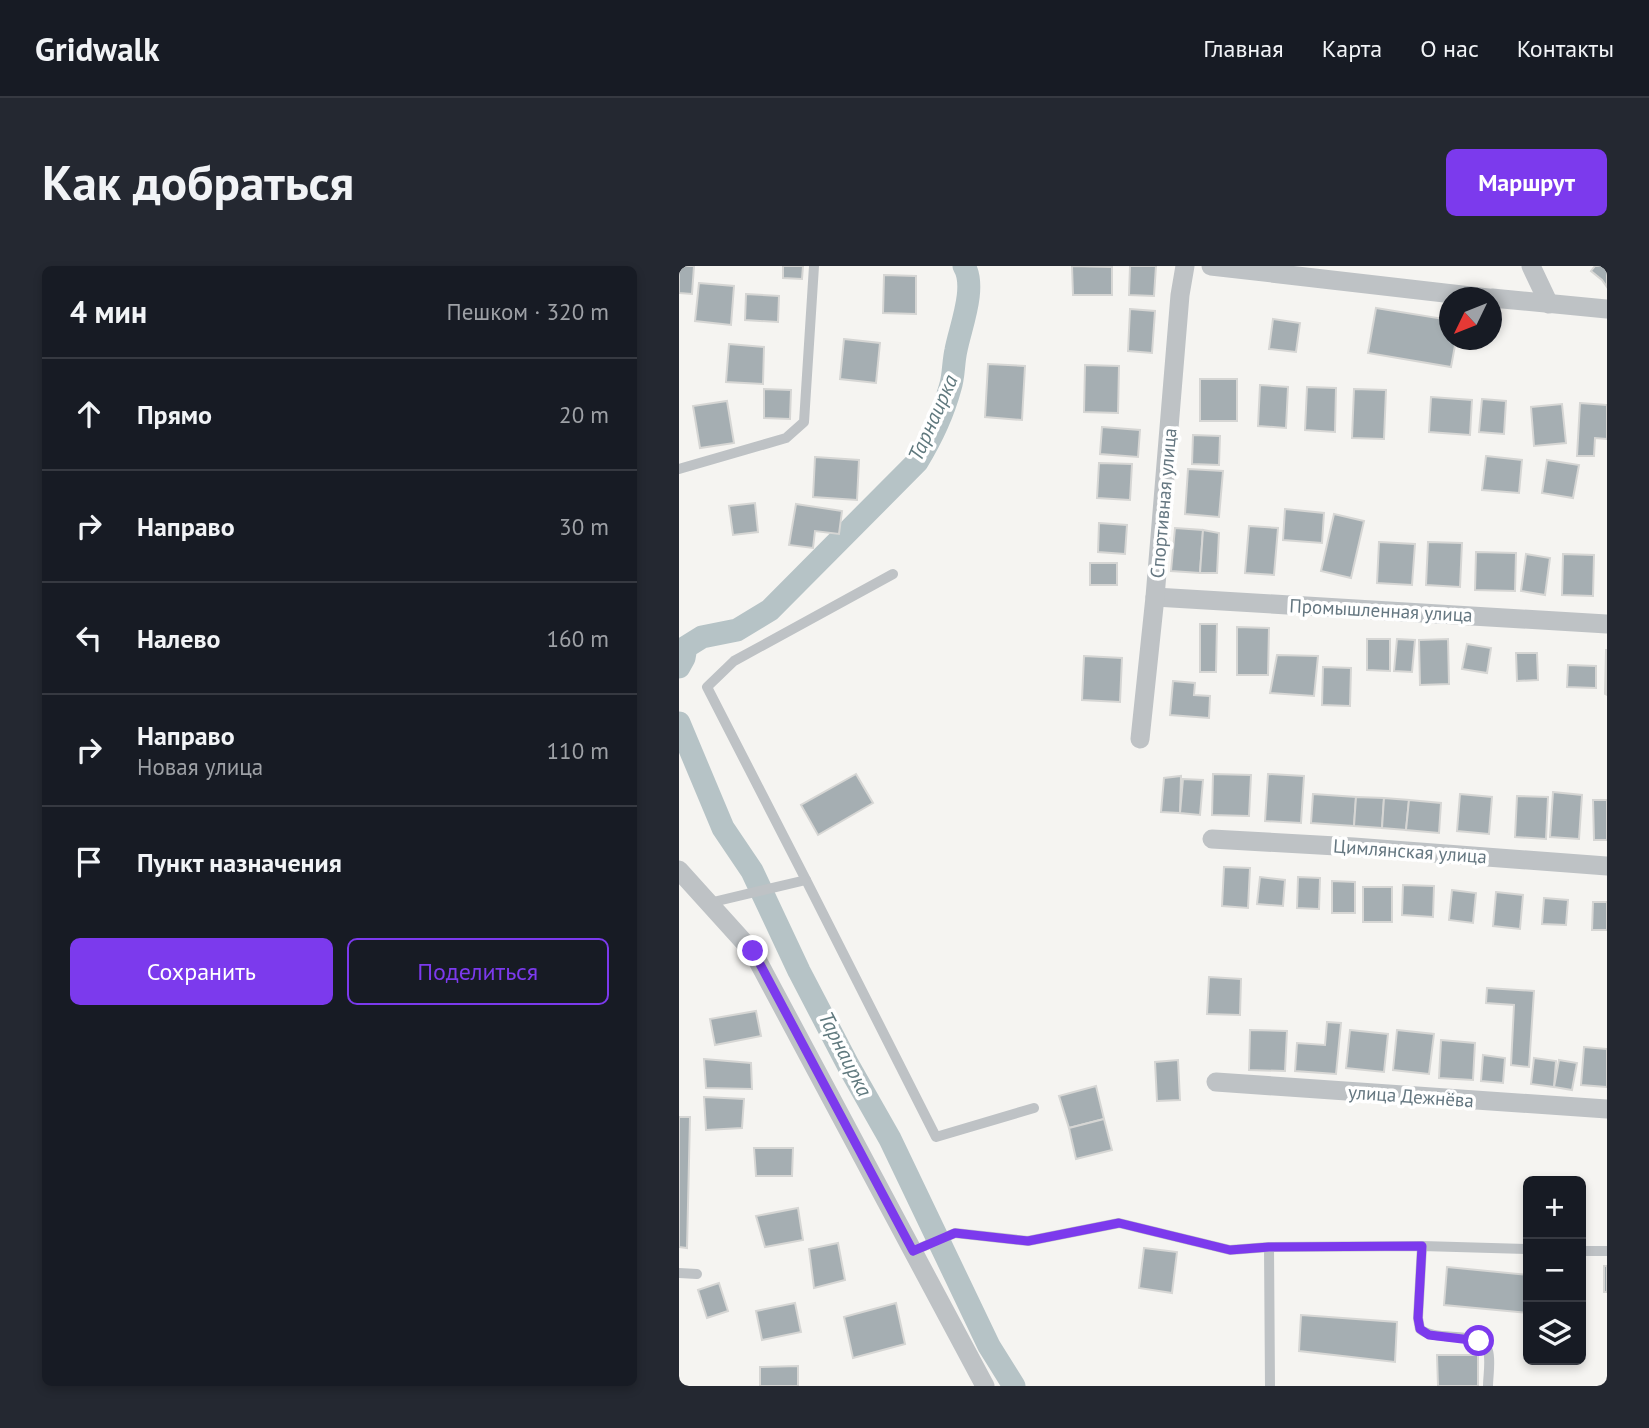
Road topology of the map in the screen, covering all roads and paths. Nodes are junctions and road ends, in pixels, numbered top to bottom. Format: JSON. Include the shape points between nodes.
{"nodes":[{"id":1,"x":814,"y":266,"type":"edge"},
{"id":2,"x":1185,"y":266,"type":"edge"},
{"id":3,"x":1210,"y":266,"type":"edge"},
{"id":4,"x":1531,"y":266,"type":"edge"},
{"id":5,"x":1439,"y":292,"type":"edge"},
{"id":6,"x":1502,"y":299,"type":"edge"},
{"id":7,"x":1549,"y":304,"type":"junction"},
{"id":8,"x":1607,"y":309,"type":"edge"},
{"id":9,"x":679,"y":469,"type":"edge"},
{"id":10,"x":893,"y":574,"type":"dead end"},
{"id":11,"x":1155,"y":597,"type":"junction"},
{"id":12,"x":1607,"y":624,"type":"edge"},
{"id":13,"x":1140,"y":740,"type":"dead end"},
{"id":14,"x":1212,"y":839,"type":"dead end"},
{"id":15,"x":1607,"y":866,"type":"edge"},
{"id":16,"x":679,"y":870,"type":"edge"},
{"id":17,"x":806,"y":880,"type":"junction"},
{"id":18,"x":709,"y":903,"type":"junction"},
{"id":19,"x":1216,"y":1082,"type":"dead end"},
{"id":20,"x":1034,"y":1108,"type":"dead end"},
{"id":21,"x":1607,"y":1110,"type":"edge"},
{"id":22,"x":1422,"y":1246,"type":"junction"},
{"id":23,"x":1269,"y":1247,"type":"junction"},
{"id":24,"x":1523,"y":1249,"type":"edge"},
{"id":25,"x":913,"y":1251,"type":"junction"},
{"id":26,"x":1586,"y":1251,"type":"edge"},
{"id":27,"x":1607,"y":1251,"type":"edge"},
{"id":28,"x":679,"y":1273,"type":"edge"},
{"id":29,"x":697,"y":1274,"type":"dead end"},
{"id":30,"x":985,"y":1386,"type":"edge"},
{"id":31,"x":1270,"y":1386,"type":"edge"},
{"id":32,"x":1487,"y":1386,"type":"edge"}],
"edges":[{"from":1,"to":9,"type":"lane","via":[[804,422],[786,439]]},
{"from":2,"to":11,"type":"street","name":"Спортивная улица"},
{"from":3,"to":5,"type":"street"},
{"from":4,"to":7,"type":"street"},
{"from":6,"to":7,"type":"street"},
{"from":7,"to":8,"type":"street"},
{"from":10,"to":17,"type":"lane","via":[[734,661],[706,687]]},
{"from":11,"to":12,"type":"street","name":"Промышленная улица"},
{"from":11,"to":13,"type":"street","name":"Спортивная улица"},
{"from":14,"to":15,"type":"street","name":"Цимлянская улица"},
{"from":16,"to":18,"type":"street"},
{"from":17,"to":18,"type":"lane"},
{"from":17,"to":20,"type":"lane","via":[[936,1137]]},
{"from":18,"to":25,"type":"street","via":[[753,951]]},
{"from":19,"to":21,"type":"street","name":"улица Дежнёва"},
{"from":22,"to":23,"type":"lane"},
{"from":22,"to":24,"type":"lane"},
{"from":22,"to":32,"type":"lane","via":[[1420,1329],[1429,1335],[1472,1339],[1485,1346]]},
{"from":23,"to":25,"type":"lane","via":[[1230,1250],[1119,1223],[1028,1241],[955,1233]]},
{"from":23,"to":31,"type":"lane"},
{"from":25,"to":30,"type":"street"},
{"from":26,"to":27,"type":"lane"},
{"from":28,"to":29,"type":"lane"}]}
